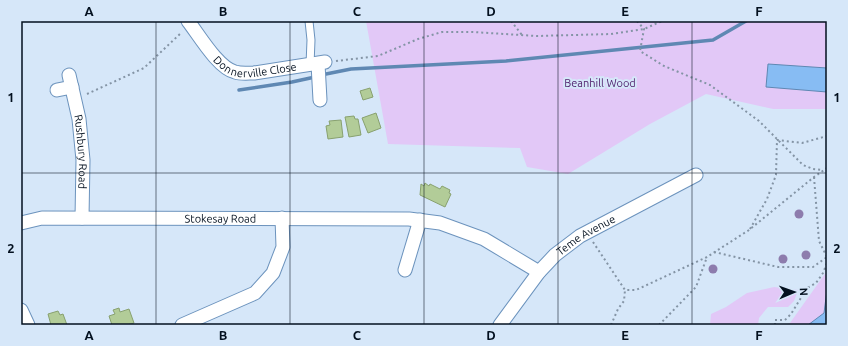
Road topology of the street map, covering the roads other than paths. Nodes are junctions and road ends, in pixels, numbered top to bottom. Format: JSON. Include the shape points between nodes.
{"nodes":[{"id":1,"x":309,"y":21,"type":"edge"},
{"id":2,"x":190,"y":23,"type":"edge"},
{"id":3,"x":318,"y":65,"type":"junction"},
{"id":4,"x":57,"y":90,"type":"dead end"},
{"id":5,"x":320,"y":94,"type":"dead end"},
{"id":6,"x":696,"y":175,"type":"dead end"},
{"id":7,"x":82,"y":218,"type":"junction"},
{"id":8,"x":282,"y":218,"type":"junction"},
{"id":9,"x":420,"y":220,"type":"junction"},
{"id":10,"x":21,"y":223,"type":"edge"},
{"id":11,"x":405,"y":270,"type":"dead end"},
{"id":12,"x":539,"y":272,"type":"junction"},
{"id":13,"x":21,"y":310,"type":"edge"},
{"id":14,"x":28,"y":325,"type":"edge"},
{"id":15,"x":182,"y":325,"type":"edge"},
{"id":16,"x":500,"y":325,"type":"edge"}],
"edges":[{"from":1,"to":3,"type":"lane"},
{"from":2,"to":3,"type":"street","name":"Donnerville Close","via":[[218,60],[234,72],[243,74]]},
{"from":3,"to":5,"type":"street"},
{"from":4,"to":7,"type":"street","name":"Rushbury Road","via":[[72,87],[79,119],[83,160]]},
{"from":6,"to":12,"type":"street","name":"Teme Avenue","via":[[580,236]]},
{"from":7,"to":8,"type":"street","name":"Stokesay Road"},
{"from":7,"to":10,"type":"street","name":"Stokesay Road","via":[[42,218]]},
{"from":8,"to":9,"type":"street","name":"Stokesay Road"},
{"from":8,"to":15,"type":"street","via":[[283,247],[273,273],[255,293]]},
{"from":9,"to":11,"type":"street"},
{"from":9,"to":12,"type":"street","name":"Stokesay Road","via":[[440,223],[484,239]]},
{"from":12,"to":16,"type":"street","name":"Teme Avenue"},
{"from":13,"to":14,"type":"street"}]}
